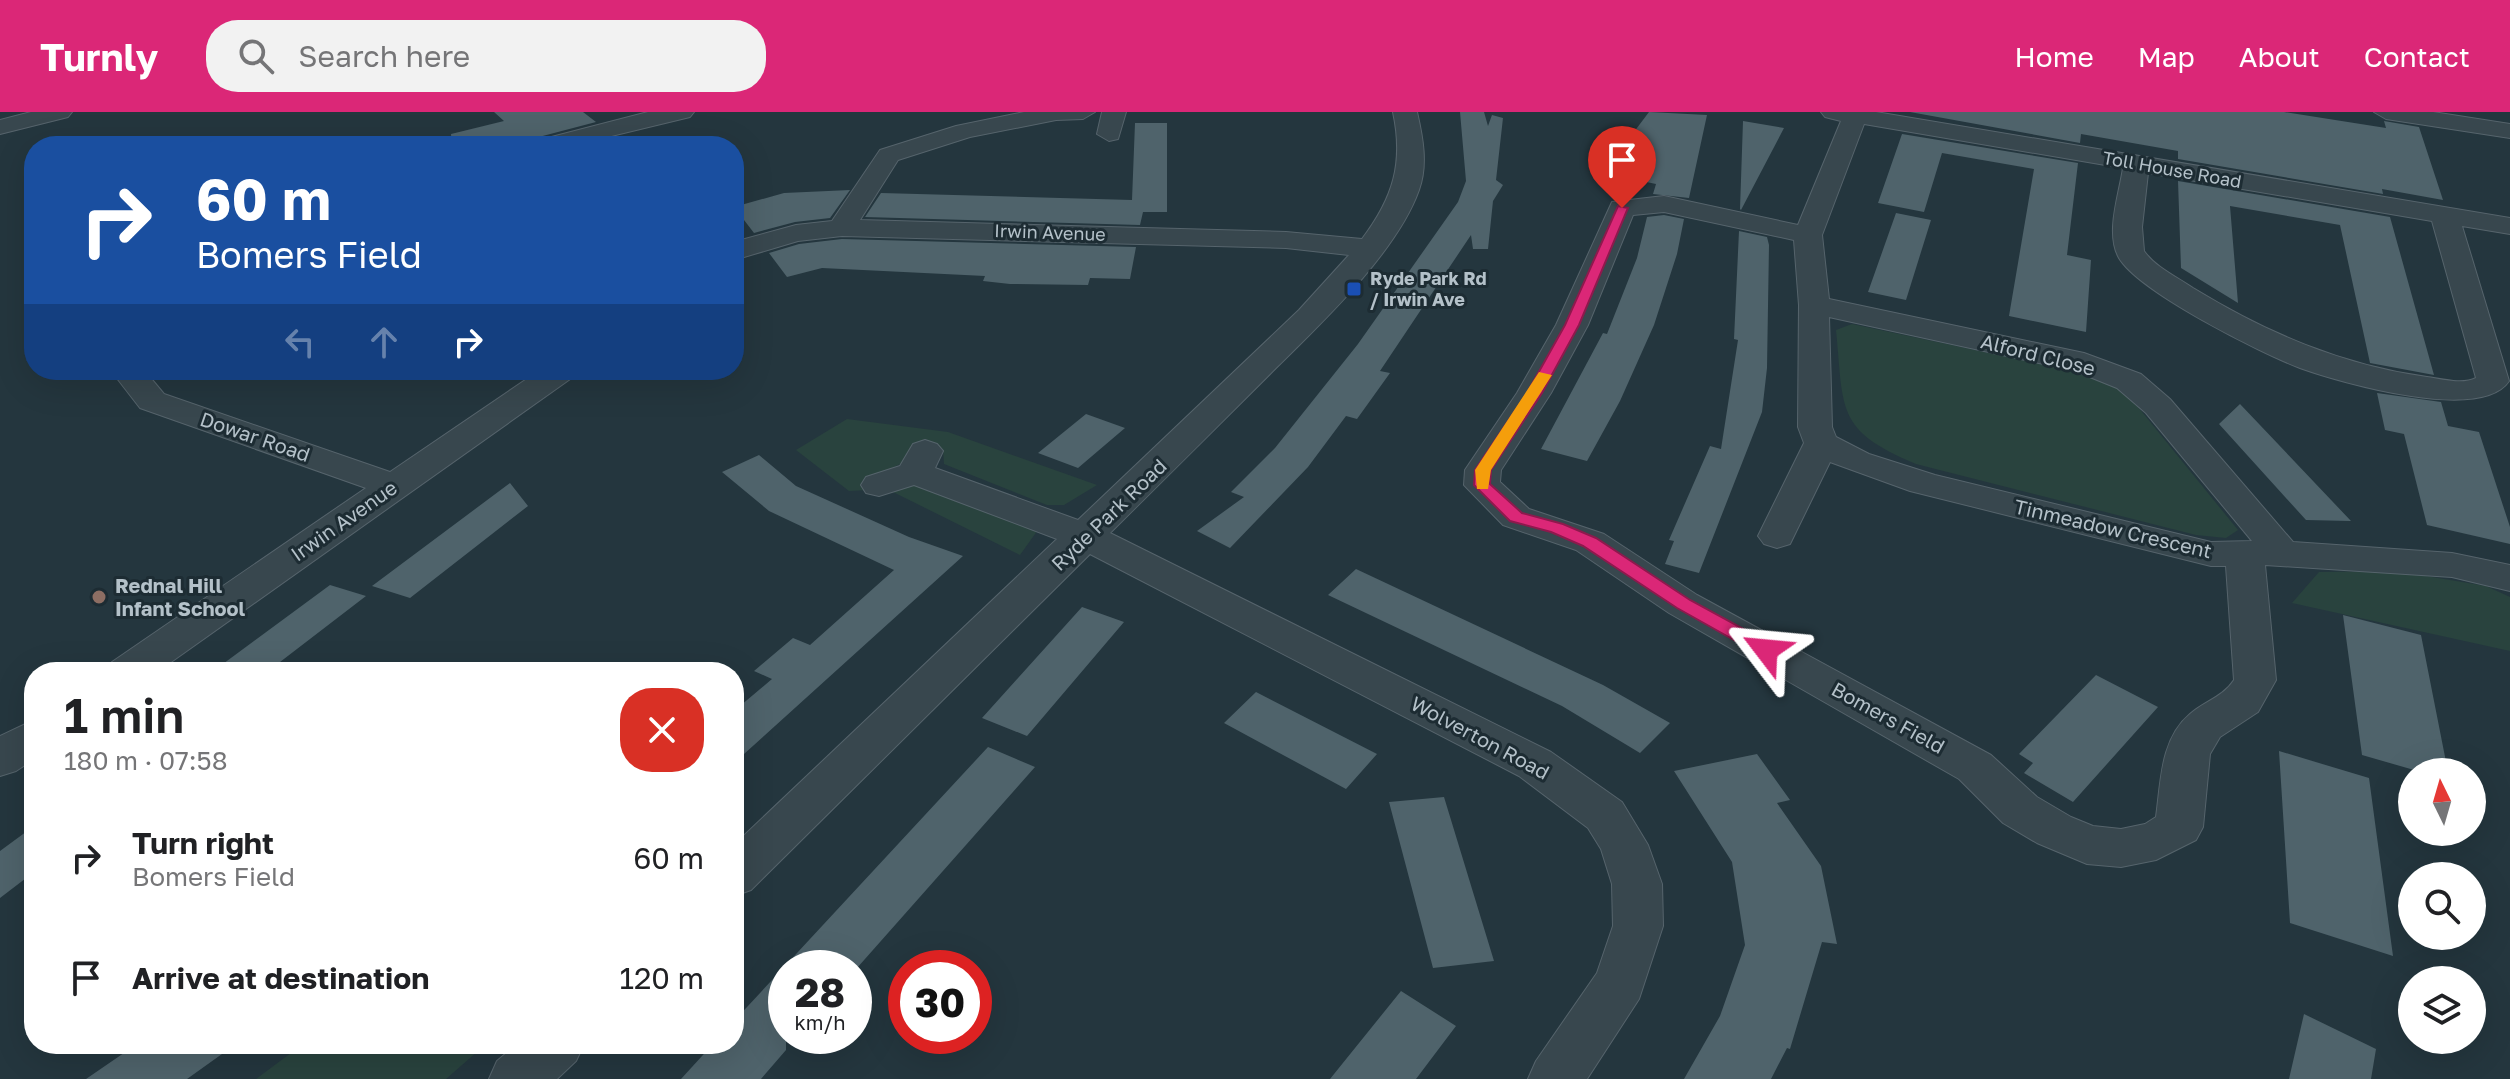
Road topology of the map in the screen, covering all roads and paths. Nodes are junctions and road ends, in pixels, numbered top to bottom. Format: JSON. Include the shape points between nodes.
{"nodes":[{"id":1,"x":60,"y":112,"type":"edge"},
{"id":2,"x":682,"y":112,"type":"edge"},
{"id":3,"x":1083,"y":112,"type":"edge"},
{"id":4,"x":1405,"y":112,"type":"edge"},
{"id":5,"x":2386,"y":112,"type":"edge"},
{"id":6,"x":1844,"y":114,"type":"edge"},
{"id":7,"x":0,"y":127,"type":"edge"},
{"id":8,"x":2510,"y":131,"type":"edge"},
{"id":9,"x":576,"y":136,"type":"edge"},
{"id":10,"x":2136,"y":164,"type":"junction"},
{"id":11,"x":2445,"y":217,"type":"junction"},
{"id":12,"x":2510,"y":226,"type":"edge"},
{"id":13,"x":842,"y":228,"type":"junction"},
{"id":14,"x":1808,"y":235,"type":"junction"},
{"id":15,"x":744,"y":248,"type":"edge"},
{"id":16,"x":1368,"y":248,"type":"junction"},
{"id":17,"x":1814,"y":305,"type":"junction"},
{"id":18,"x":134,"y":380,"type":"edge"},
{"id":19,"x":548,"y":380,"type":"edge"},
{"id":20,"x":1821,"y":443,"type":"junction"},
{"id":21,"x":879,"y":485,"type":"dead end"},
{"id":22,"x":394,"y":486,"type":"junction"},
{"id":23,"x":1777,"y":536,"type":"dead end"},
{"id":24,"x":1087,"y":537,"type":"junction"},
{"id":25,"x":2264,"y":553,"type":"junction"},
{"id":26,"x":2510,"y":578,"type":"edge"},
{"id":27,"x":141,"y":662,"type":"edge"},
{"id":28,"x":24,"y":743,"type":"edge"},
{"id":29,"x":0,"y":759,"type":"edge"},
{"id":30,"x":744,"y":866,"type":"edge"},
{"id":31,"x":546,"y":1054,"type":"edge"},
{"id":32,"x":517,"y":1079,"type":"edge"},
{"id":33,"x":1556,"y":1079,"type":"edge"}],
"edges":[{"from":1,"to":7,"type":"street"},
{"from":2,"to":9,"type":"street"},
{"from":3,"to":13,"type":"street","via":[[965,131],[889,155]]},
{"from":4,"to":16,"type":"street","name":"Ryde Park Road","via":[[1410,178]]},
{"from":5,"to":8,"type":"street"},
{"from":6,"to":10,"type":"street","name":"Toll House Road"},
{"from":6,"to":14,"type":"street"},
{"from":10,"to":11,"type":"street","name":"Toll House Road"},
{"from":10,"to":11,"type":"street","via":[[2127,241],[2134,259],[2217,313],[2313,362],[2476,390],[2493,381]]},
{"from":11,"to":12,"type":"street","name":"Toll House Road"},
{"from":13,"to":15,"type":"street","name":"Irwin Avenue","via":[[796,233]]},
{"from":13,"to":16,"type":"street","name":"Irwin Avenue","via":[[1286,240]]},
{"from":14,"to":17,"type":"street"},
{"from":14,"to":25,"type":"street","name":"Bomers Field","via":[[1664,204],[1622,208],[1572,325],[1483,470],[1482,485],[1516,517],[1590,542],[1683,604],[1975,767],[2031,817],[2098,846],[2156,841],[2179,827],[2187,753],[2204,726],[2243,701],[2255,680]]},
{"from":16,"to":24,"type":"street","name":"Ryde Park Road","via":[[1310,317]]},
{"from":17,"to":20,"type":"street","via":[[1815,427]]},
{"from":17,"to":25,"type":"street","name":"Alford Close","via":[[2084,363],[2129,381],[2158,406]]},
{"from":18,"to":22,"type":"street","name":"Dowar Road","via":[[152,401]]},
{"from":19,"to":22,"type":"street","name":"Irwin Avenue"},
{"from":20,"to":23,"type":"street"},
{"from":20,"to":25,"type":"street","name":"Tinmeadow Crescent","via":[[1856,462],[1923,483],[2211,554]]},
{"from":21,"to":24,"type":"street","name":"Wolverton Road","via":[[920,462]]},
{"from":22,"to":27,"type":"street","name":"Irwin Avenue"},
{"from":24,"to":30,"type":"street","name":"Ryde Park Road"},
{"from":24,"to":33,"type":"street","name":"Wolverton Road","via":[[1535,764],[1605,815],[1624,845],[1637,884],[1638,926],[1620,983]]},
{"from":25,"to":26,"type":"street","name":"Tinmeadow Crescent","via":[[2452,565]]},
{"from":28,"to":29,"type":"street"},
{"from":31,"to":32,"type":"street"}]}
